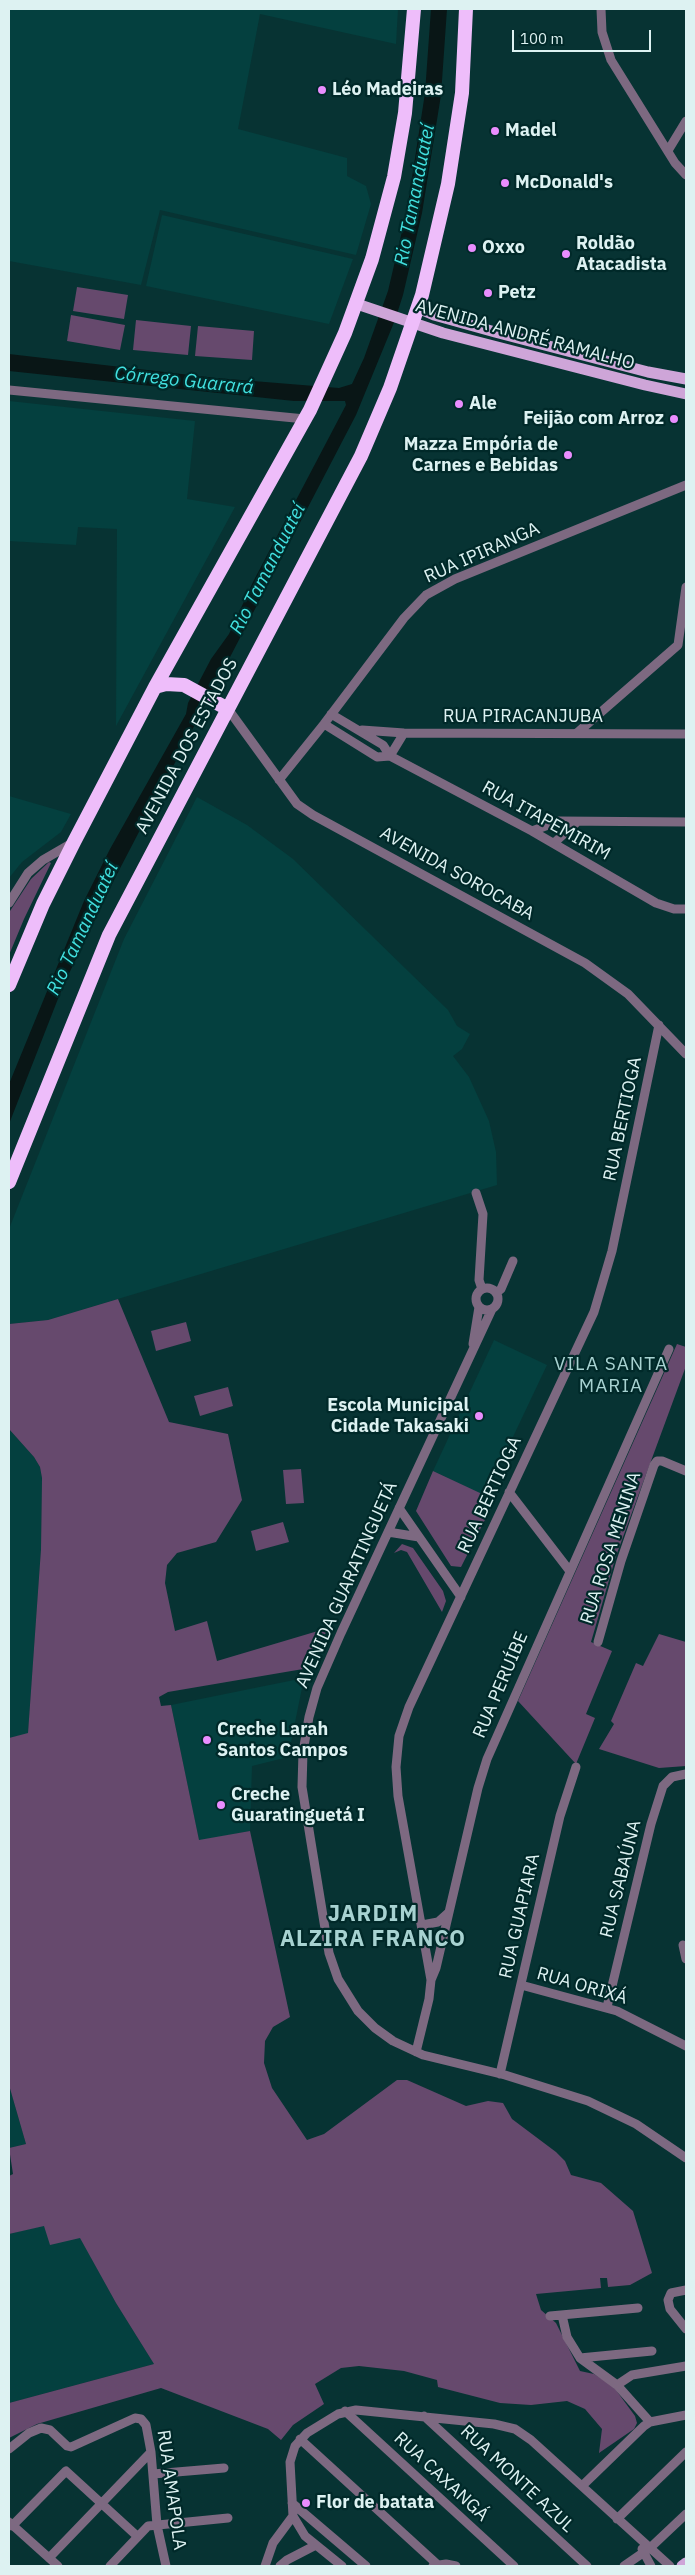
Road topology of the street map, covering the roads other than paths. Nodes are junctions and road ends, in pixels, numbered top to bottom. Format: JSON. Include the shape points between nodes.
{"nodes":[{"id":1,"x":414,"y":9,"type":"edge"},
{"id":2,"x":466,"y":9,"type":"edge"},
{"id":3,"x":601,"y":9,"type":"edge"},
{"id":4,"x":686,"y":121,"type":"edge"},
{"id":5,"x":669,"y":150,"type":"junction"},
{"id":6,"x":686,"y":175,"type":"edge"},
{"id":7,"x":357,"y":304,"type":"junction"},
{"id":8,"x":418,"y":308,"type":"junction"},
{"id":9,"x":407,"y":321,"type":"junction"},
{"id":10,"x":686,"y":379,"type":"edge"},
{"id":11,"x":9,"y":390,"type":"edge"},
{"id":12,"x":686,"y":394,"type":"edge"},
{"id":13,"x":308,"y":415,"type":"junction"},
{"id":14,"x":686,"y":485,"type":"edge"},
{"id":15,"x":686,"y":587,"type":"edge"},
{"id":16,"x":682,"y":645,"type":"edge"},
{"id":17,"x":155,"y":687,"type":"junction"},
{"id":18,"x":228,"y":710,"type":"junction"},
{"id":19,"x":331,"y":714,"type":"junction"},
{"id":20,"x":324,"y":724,"type":"junction"},
{"id":21,"x":360,"y":730,"type":"junction"},
{"id":22,"x":404,"y":733,"type":"junction"},
{"id":23,"x":577,"y":733,"type":"junction"},
{"id":24,"x":686,"y":734,"type":"edge"},
{"id":25,"x":390,"y":756,"type":"junction"},
{"id":26,"x":278,"y":780,"type":"junction"},
{"id":27,"x":686,"y":822,"type":"edge"},
{"id":28,"x":576,"y":823,"type":"junction"},
{"id":29,"x":532,"y":831,"type":"junction"},
{"id":30,"x":74,"y":842,"type":"junction"},
{"id":31,"x":554,"y":843,"type":"junction"},
{"id":32,"x":9,"y":903,"type":"edge"},
{"id":33,"x":686,"y":910,"type":"edge"},
{"id":34,"x":9,"y":985,"type":"edge"},
{"id":35,"x":659,"y":1025,"type":"junction"},
{"id":36,"x":686,"y":1053,"type":"edge"},
{"id":37,"x":9,"y":1182,"type":"edge"},
{"id":38,"x":476,"y":1193,"type":"dead end"},
{"id":39,"x":513,"y":1261,"type":"dead end"},
{"id":40,"x":482,"y":1289,"type":"junction"},
{"id":41,"x":496,"y":1293,"type":"junction"},
{"id":42,"x":479,"y":1307,"type":"junction"},
{"id":43,"x":492,"y":1309,"type":"junction"},
{"id":44,"x":669,"y":1349,"type":"dead end"},
{"id":45,"x":472,"y":1350,"type":"junction"},
{"id":46,"x":686,"y":1471,"type":"edge"},
{"id":47,"x":510,"y":1492,"type":"junction"},
{"id":48,"x":399,"y":1508,"type":"junction"},
{"id":49,"x":388,"y":1532,"type":"junction"},
{"id":50,"x":419,"y":1538,"type":"junction"},
{"id":51,"x":569,"y":1570,"type":"junction"},
{"id":52,"x":461,"y":1597,"type":"junction"},
{"id":53,"x":598,"y":1642,"type":"dead end"},
{"id":54,"x":576,"y":1767,"type":"dead end"},
{"id":55,"x":686,"y":1774,"type":"edge"},
{"id":56,"x":448,"y":1913,"type":"junction"},
{"id":57,"x":422,"y":1924,"type":"junction"},
{"id":58,"x":683,"y":1944,"type":"dead end"},
{"id":59,"x":686,"y":1959,"type":"edge"},
{"id":60,"x":430,"y":1980,"type":"junction"},
{"id":61,"x":521,"y":1985,"type":"junction"},
{"id":62,"x":607,"y":2007,"type":"junction"},
{"id":63,"x":686,"y":2046,"type":"edge"},
{"id":64,"x":416,"y":2052,"type":"junction"},
{"id":65,"x":500,"y":2074,"type":"junction"},
{"id":66,"x":686,"y":2158,"type":"edge"},
{"id":67,"x":686,"y":2290,"type":"edge"},
{"id":68,"x":638,"y":2308,"type":"dead end"},
{"id":69,"x":562,"y":2315,"type":"junction"},
{"id":70,"x":550,"y":2316,"type":"dead end"},
{"id":71,"x":686,"y":2329,"type":"edge"},
{"id":72,"x":652,"y":2351,"type":"dead end"},
{"id":73,"x":580,"y":2358,"type":"junction"},
{"id":74,"x":686,"y":2366,"type":"edge"},
{"id":75,"x":617,"y":2385,"type":"junction"},
{"id":76,"x":345,"y":2411,"type":"junction"},
{"id":77,"x":686,"y":2414,"type":"edge"},
{"id":78,"x":424,"y":2416,"type":"junction"},
{"id":79,"x":650,"y":2422,"type":"junction"},
{"id":80,"x":300,"y":2439,"type":"junction"},
{"id":81,"x":9,"y":2449,"type":"edge"},
{"id":82,"x":151,"y":2452,"type":"junction"},
{"id":83,"x":686,"y":2452,"type":"edge"},
{"id":84,"x":224,"y":2468,"type":"dead end"},
{"id":85,"x":153,"y":2474,"type":"junction"},
{"id":86,"x":582,"y":2486,"type":"junction"},
{"id":87,"x":292,"y":2502,"type":"junction"},
{"id":88,"x":101,"y":2503,"type":"junction"},
{"id":89,"x":686,"y":2514,"type":"edge"},
{"id":90,"x":293,"y":2516,"type":"junction"},
{"id":91,"x":228,"y":2518,"type":"dead end"},
{"id":92,"x":617,"y":2518,"type":"junction"},
{"id":93,"x":11,"y":2524,"type":"edge"},
{"id":94,"x":157,"y":2525,"type":"junction"},
{"id":95,"x":137,"y":2536,"type":"junction"},
{"id":96,"x":316,"y":2545,"type":"junction"},
{"id":97,"x":647,"y":2551,"type":"junction"},
{"id":98,"x":49,"y":2558,"type":"junction"},
{"id":99,"x":686,"y":2563,"type":"edge"},
{"id":100,"x":57,"y":2566,"type":"edge"},
{"id":101,"x":110,"y":2566,"type":"edge"},
{"id":102,"x":166,"y":2566,"type":"edge"},
{"id":103,"x":265,"y":2566,"type":"edge"},
{"id":104,"x":280,"y":2566,"type":"edge"},
{"id":105,"x":342,"y":2566,"type":"edge"},
{"id":106,"x":366,"y":2566,"type":"edge"},
{"id":107,"x":436,"y":2566,"type":"edge"},
{"id":108,"x":456,"y":2566,"type":"edge"},
{"id":109,"x":514,"y":2566,"type":"edge"},
{"id":110,"x":587,"y":2566,"type":"edge"},
{"id":111,"x":624,"y":2566,"type":"edge"},
{"id":112,"x":651,"y":2566,"type":"edge"},
{"id":113,"x":670,"y":2566,"type":"edge"},
{"id":114,"x":682,"y":2566,"type":"edge"}],
"edges":[{"from":1,"to":7,"type":"highway","via":[[412,54],[400,144],[384,217]]},
{"from":2,"to":8,"type":"highway","name":"AVENIDA DOS ESTADOS","via":[[462,93],[452,161],[437,240]]},
{"from":3,"to":5,"type":"street","via":[[602,32],[611,60]]},
{"from":4,"to":5,"type":"street"},
{"from":5,"to":6,"type":"street"},
{"from":7,"to":9,"type":"main road","name":"AVENIDA ANDRÉ RAMALHO"},
{"from":7,"to":13,"type":"highway"},
{"from":8,"to":9,"type":"highway","name":"AVENIDA DOS ESTADOS"},
{"from":8,"to":10,"type":"main road","name":"AVENIDA ANDRÉ RAMALHO","via":[[495,332]]},
{"from":9,"to":12,"type":"main road","name":"AVENIDA ANDRÉ RAMALHO","via":[[591,372]]},
{"from":9,"to":18,"type":"highway","name":"AVENIDA DOS ESTADOS","via":[[387,396],[361,456]]},
{"from":11,"to":13,"type":"street"},
{"from":13,"to":17,"type":"highway"},
{"from":14,"to":19,"type":"street","name":"RUA IPIRANGA","via":[[455,579],[426,595],[404,618]]},
{"from":15,"to":16,"type":"street"},
{"from":16,"to":23,"type":"street"},
{"from":17,"to":18,"type":"highway","via":[[184,685]]},
{"from":17,"to":30,"type":"highway"},
{"from":18,"to":26,"type":"street","name":"AVENIDA SOROCABA"},
{"from":18,"to":37,"type":"highway","name":"AVENIDA DOS ESTADOS","via":[[109,935]]},
{"from":19,"to":20,"type":"street","name":"RUA IPIRANGA"},
{"from":19,"to":21,"type":"street","name":"RUA ITAPEMIRIM"},
{"from":20,"to":25,"type":"street","name":"RUA ITAPEMIRIM","via":[[377,757]]},
{"from":20,"to":26,"type":"street","name":"RUA IPIRANGA"},
{"from":21,"to":22,"type":"street","name":"RUA PIRACANJUBA"},
{"from":21,"to":25,"type":"street","name":"RUA ITAPEMIRIM","via":[[384,745]]},
{"from":22,"to":23,"type":"street","name":"RUA PIRACANJUBA"},
{"from":22,"to":25,"type":"street"},
{"from":23,"to":24,"type":"street","name":"RUA PIRACANJUBA"},
{"from":25,"to":29,"type":"street","name":"RUA ITAPEMIRIM"},
{"from":26,"to":35,"type":"street","name":"AVENIDA SOROCABA","via":[[297,804],[313,815],[585,963],[623,990]]},
{"from":27,"to":28,"type":"street"},
{"from":28,"to":29,"type":"street","via":[[560,822]]},
{"from":28,"to":31,"type":"street"},
{"from":29,"to":31,"type":"street","name":"RUA ITAPEMIRIM"},
{"from":30,"to":32,"type":"street","via":[[28,873]]},
{"from":30,"to":34,"type":"highway"},
{"from":31,"to":33,"type":"street","name":"RUA ITAPEMIRIM","via":[[656,903]]},
{"from":35,"to":36,"type":"street","name":"AVENIDA SOROCABA"},
{"from":35,"to":47,"type":"street","name":"RUA BERTIOGA","via":[[601,1291]]},
{"from":38,"to":40,"type":"street","via":[[483,1214],[479,1280]]},
{"from":39,"to":41,"type":"street","via":[[501,1289]]},
{"from":40,"to":41,"type":"street","via":[[490,1288]]},
{"from":40,"to":42,"type":"street","via":[[476,1295]]},
{"from":41,"to":43,"type":"street","via":[[497,1302]]},
{"from":42,"to":43,"type":"street"},
{"from":42,"to":45,"type":"street","name":"AVENIDA GUARATINGUETÁ"},
{"from":43,"to":45,"type":"street","name":"AVENIDA GUARATINGUETÁ"},
{"from":44,"to":51,"type":"street","name":"RUA PERUÍBE"},
{"from":45,"to":48,"type":"street","name":"AVENIDA GUARATINGUETÁ"},
{"from":46,"to":53,"type":"street","name":"RUA ROSA MENINA","via":[[662,1461],[654,1465],[621,1560]]},
{"from":47,"to":51,"type":"street"},
{"from":47,"to":52,"type":"street","name":"RUA BERTIOGA"},
{"from":48,"to":49,"type":"street","name":"AVENIDA GUARATINGUETÁ"},
{"from":48,"to":50,"type":"street"},
{"from":49,"to":50,"type":"street"},
{"from":49,"to":64,"type":"street","name":"AVENIDA GUARATINGUETÁ","via":[[315,1695],[305,1735],[302,1787],[330,1953],[338,1979],[358,2011],[375,2028]]},
{"from":50,"to":52,"type":"street"},
{"from":51,"to":56,"type":"street","name":"RUA PERUÍBE","via":[[486,1759]]},
{"from":52,"to":57,"type":"street","name":"RUA BERTIOGA","via":[[399,1736],[398,1796]]},
{"from":54,"to":61,"type":"street","name":"RUA GUAPIARA","via":[[560,1816]]},
{"from":55,"to":62,"type":"street","name":"RUA SABAÚNA","via":[[672,1777],[663,1786]]},
{"from":56,"to":57,"type":"street","via":[[438,1922]]},
{"from":56,"to":60,"type":"street","name":"RUA PERUÍBE","via":[[436,1968]]},
{"from":57,"to":60,"type":"street","name":"RUA BERTIOGA"},
{"from":58,"to":59,"type":"street"},
{"from":60,"to":64,"type":"street","name":"RUA PERUÍBE","via":[[429,1999]]},
{"from":61,"to":62,"type":"street","name":"RUA ORIXÁ"},
{"from":61,"to":65,"type":"street","name":"RUA GUAPIARA"},
{"from":62,"to":63,"type":"street","name":"RUA ORIXÁ"},
{"from":64,"to":65,"type":"street","name":"AVENIDA GUARATINGUETÁ"},
{"from":65,"to":66,"type":"street","name":"AVENIDA GUARATINGUETÁ","via":[[588,2101],[636,2124]]},
{"from":67,"to":71,"type":"street","via":[[672,2293],[668,2300],[670,2309]]},
{"from":68,"to":69,"type":"street"},
{"from":69,"to":70,"type":"street"},
{"from":69,"to":73,"type":"street","via":[[568,2337]]},
{"from":72,"to":73,"type":"street"},
{"from":73,"to":75,"type":"street"},
{"from":74,"to":75,"type":"street","via":[[632,2375]]},
{"from":75,"to":79,"type":"street"},
{"from":76,"to":78,"type":"street"},
{"from":76,"to":80,"type":"street"},
{"from":76,"to":109,"type":"street","name":"RUA CAXANGÁ"},
{"from":77,"to":79,"type":"street"},
{"from":78,"to":86,"type":"street","via":[[514,2429]]},
{"from":78,"to":110,"type":"street","name":"RUA MONTE AZUL"},
{"from":79,"to":86,"type":"street"},
{"from":80,"to":87,"type":"street","via":[[290,2462]]},
{"from":80,"to":107,"type":"street"},
{"from":81,"to":82,"type":"street","name":"RUA AMAPOLA","via":[[41,2428],[50,2430],[71,2447],[135,2418],[142,2419],[146,2425]]},
{"from":82,"to":85,"type":"street","name":"RUA AMAPOLA"},
{"from":82,"to":88,"type":"street"},
{"from":83,"to":92,"type":"street"},
{"from":84,"to":85,"type":"street"},
{"from":85,"to":94,"type":"street","name":"RUA AMAPOLA"},
{"from":86,"to":92,"type":"street"},
{"from":87,"to":90,"type":"street"},
{"from":87,"to":106,"type":"street"},
{"from":88,"to":93,"type":"street","via":[[66,2471]]},
{"from":88,"to":95,"type":"street"},
{"from":88,"to":98,"type":"street"},
{"from":89,"to":97,"type":"street"},
{"from":90,"to":96,"type":"street","via":[[305,2536]]},
{"from":90,"to":103,"type":"street","via":[[274,2543]]},
{"from":91,"to":94,"type":"street"},
{"from":92,"to":97,"type":"street"},
{"from":93,"to":98,"type":"street"},
{"from":94,"to":95,"type":"street","via":[[148,2526]]},
{"from":94,"to":102,"type":"street","name":"RUA AMAPOLA"},
{"from":95,"to":101,"type":"street"},
{"from":96,"to":104,"type":"street"},
{"from":96,"to":105,"type":"street"},
{"from":97,"to":111,"type":"street"},
{"from":97,"to":112,"type":"street"},
{"from":97,"to":113,"type":"street"},
{"from":98,"to":100,"type":"street"},
{"from":99,"to":114,"type":"main road"},
{"from":107,"to":108,"type":"street"}]}
